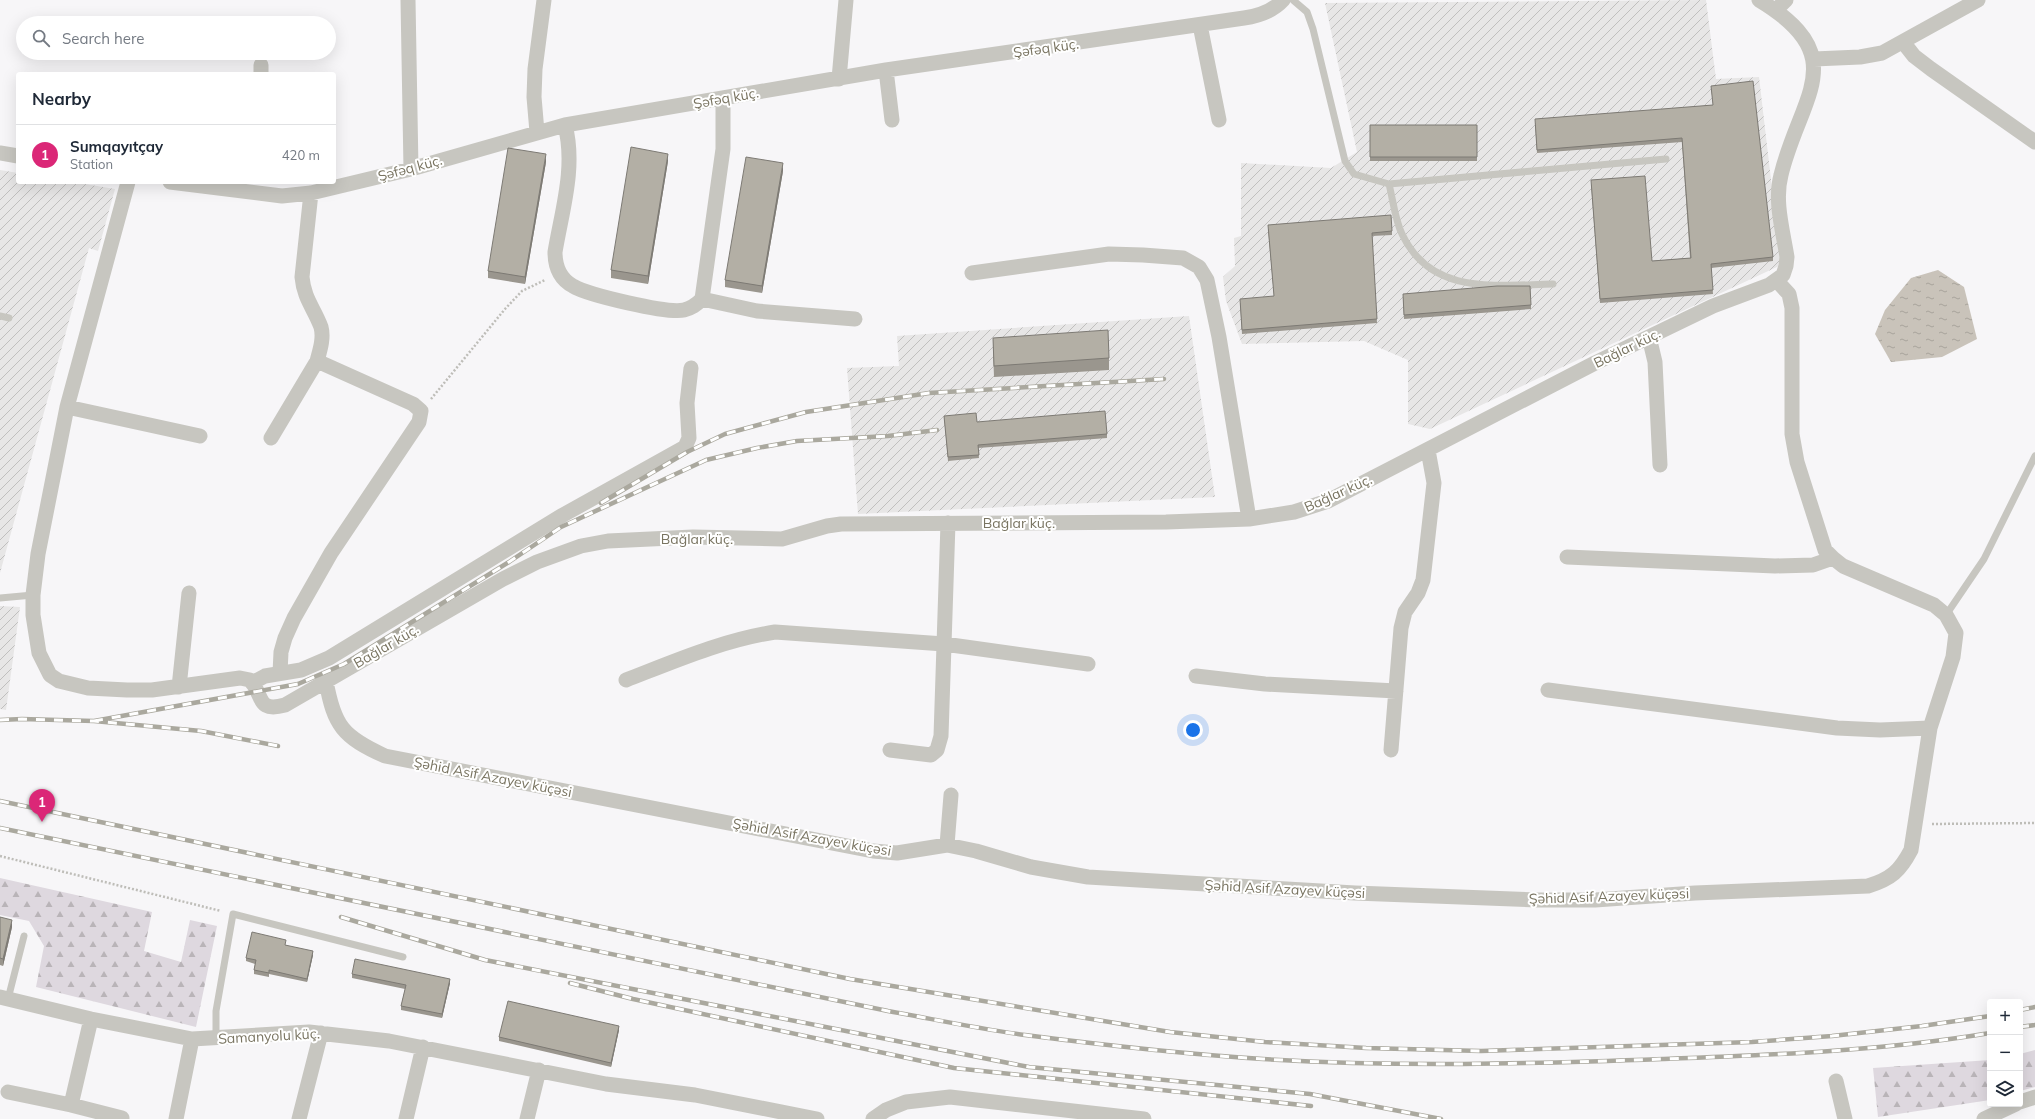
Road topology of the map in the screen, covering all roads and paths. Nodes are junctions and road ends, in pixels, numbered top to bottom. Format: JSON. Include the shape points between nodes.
{"nodes":[{"id":1,"x":408,"y":0,"type":"edge"},
{"id":2,"x":544,"y":0,"type":"edge"},
{"id":3,"x":846,"y":0,"type":"edge"},
{"id":4,"x":1283,"y":0,"type":"edge"},
{"id":5,"x":1293,"y":0,"type":"edge"},
{"id":6,"x":1760,"y":0,"type":"edge"},
{"id":7,"x":1978,"y":0,"type":"edge"},
{"id":8,"x":1781,"y":5,"type":"edge"},
{"id":9,"x":1200,"y":25,"type":"junction"},
{"id":10,"x":1903,"y":42,"type":"junction"},
{"id":11,"x":1814,"y":59,"type":"junction"},
{"id":12,"x":886,"y":70,"type":"junction"},
{"id":13,"x":839,"y":79,"type":"junction"},
{"id":14,"x":723,"y":98,"type":"junction"},
{"id":15,"x":892,"y":120,"type":"dead end"},
{"id":16,"x":1219,"y":120,"type":"dead end"},
{"id":17,"x":565,"y":125,"type":"junction"},
{"id":18,"x":537,"y":132,"type":"junction"},
{"id":19,"x":2035,"y":142,"type":"edge"},
{"id":20,"x":0,"y":153,"type":"edge"},
{"id":21,"x":16,"y":156,"type":"edge"},
{"id":22,"x":1666,"y":159,"type":"dead end"},
{"id":23,"x":411,"y":169,"type":"junction"},
{"id":24,"x":127,"y":184,"type":"edge"},
{"id":25,"x":200,"y":184,"type":"edge"},
{"id":26,"x":1389,"y":184,"type":"junction"},
{"id":27,"x":260,"y":188,"type":"edge"},
{"id":28,"x":311,"y":193,"type":"junction"},
{"id":29,"x":972,"y":273,"type":"dead end"},
{"id":30,"x":561,"y":275,"type":"junction"},
{"id":31,"x":1777,"y":281,"type":"junction"},
{"id":32,"x":1553,"y":284,"type":"dead end"},
{"id":33,"x":702,"y":298,"type":"junction"},
{"id":34,"x":0,"y":316,"type":"edge"},
{"id":35,"x":9,"y":318,"type":"dead end"},
{"id":36,"x":855,"y":319,"type":"dead end"},
{"id":37,"x":1649,"y":337,"type":"junction"},
{"id":38,"x":317,"y":361,"type":"junction"},
{"id":39,"x":690,"y":368,"type":"dead end"},
{"id":40,"x":67,"y":407,"type":"junction"},
{"id":41,"x":421,"y":411,"type":"junction"},
{"id":42,"x":200,"y":436,"type":"dead end"},
{"id":43,"x":271,"y":438,"type":"dead end"},
{"id":44,"x":1428,"y":450,"type":"junction"},
{"id":45,"x":2035,"y":456,"type":"edge"},
{"id":46,"x":1660,"y":465,"type":"dead end"},
{"id":47,"x":1250,"y":519,"type":"junction"},
{"id":48,"x":948,"y":524,"type":"junction"},
{"id":49,"x":1567,"y":557,"type":"dead end"},
{"id":50,"x":1833,"y":558,"type":"junction"},
{"id":51,"x":189,"y":593,"type":"dead end"},
{"id":52,"x":33,"y":595,"type":"junction"},
{"id":53,"x":0,"y":598,"type":"edge"},
{"id":54,"x":1946,"y":615,"type":"junction"},
{"id":55,"x":944,"y":644,"type":"junction"},
{"id":56,"x":1088,"y":664,"type":"dead end"},
{"id":57,"x":280,"y":673,"type":"junction"},
{"id":58,"x":1196,"y":676,"type":"dead end"},
{"id":59,"x":626,"y":680,"type":"dead end"},
{"id":60,"x":326,"y":681,"type":"junction"},
{"id":61,"x":179,"y":687,"type":"junction"},
{"id":62,"x":255,"y":688,"type":"junction"},
{"id":63,"x":1548,"y":690,"type":"dead end"},
{"id":64,"x":1396,"y":691,"type":"junction"},
{"id":65,"x":1930,"y":728,"type":"junction"},
{"id":66,"x":890,"y":750,"type":"dead end"},
{"id":67,"x":1391,"y":750,"type":"dead end"},
{"id":68,"x":950,"y":795,"type":"dead end"},
{"id":69,"x":2035,"y":823,"type":"edge"},
{"id":70,"x":1915,"y":824,"type":"junction"},
{"id":71,"x":946,"y":845,"type":"junction"},
{"id":72,"x":0,"y":856,"type":"edge"},
{"id":73,"x":233,"y":914,"type":"junction"},
{"id":74,"x":24,"y":936,"type":"dead end"},
{"id":75,"x":403,"y":957,"type":"dead end"},
{"id":76,"x":4,"y":998,"type":"edge"},
{"id":77,"x":91,"y":1019,"type":"junction"},
{"id":78,"x":321,"y":1033,"type":"junction"},
{"id":79,"x":216,"y":1038,"type":"junction"},
{"id":80,"x":192,"y":1039,"type":"junction"},
{"id":81,"x":423,"y":1047,"type":"junction"},
{"id":82,"x":539,"y":1070,"type":"junction"},
{"id":83,"x":1836,"y":1081,"type":"dead end"},
{"id":84,"x":8,"y":1092,"type":"dead end"},
{"id":85,"x":2035,"y":1097,"type":"edge"},
{"id":86,"x":2023,"y":1101,"type":"edge"},
{"id":87,"x":72,"y":1105,"type":"junction"},
{"id":88,"x":2010,"y":1107,"type":"edge"},
{"id":89,"x":122,"y":1118,"type":"dead end"},
{"id":90,"x":176,"y":1119,"type":"edge"},
{"id":91,"x":299,"y":1119,"type":"edge"},
{"id":92,"x":406,"y":1119,"type":"edge"},
{"id":93,"x":527,"y":1119,"type":"edge"},
{"id":94,"x":817,"y":1119,"type":"edge"},
{"id":95,"x":873,"y":1119,"type":"edge"},
{"id":96,"x":1144,"y":1119,"type":"edge"},
{"id":97,"x":1845,"y":1119,"type":"edge"},
{"id":98,"x":1984,"y":1119,"type":"edge"}],
"edges":[{"from":1,"to":23,"type":"street"},
{"from":2,"to":18,"type":"street","via":[[535,69]]},
{"from":3,"to":13,"type":"street"},
{"from":4,"to":9,"type":"street","name":"Şəfəq küç.","via":[[1279,5],[1258,16]]},
{"from":5,"to":26,"type":"lane","via":[[1307,12],[1313,29],[1345,161],[1354,174]]},
{"from":6,"to":8,"type":"street"},
{"from":7,"to":10,"type":"street"},
{"from":8,"to":11,"type":"street","via":[[1808,43]]},
{"from":9,"to":12,"type":"street","name":"Şəfəq küç."},
{"from":9,"to":16,"type":"street"},
{"from":10,"to":11,"type":"street","via":[[1882,53],[1860,57]]},
{"from":10,"to":19,"type":"street","via":[[1914,56],[1931,69]]},
{"from":11,"to":31,"type":"street","via":[[1814,78],[1809,96],[1780,177],[1778,199],[1787,257],[1783,275]]},
{"from":12,"to":13,"type":"street","name":"Şəfəq küç."},
{"from":12,"to":15,"type":"street"},
{"from":13,"to":14,"type":"street","name":"Şəfəq küç."},
{"from":14,"to":17,"type":"street","name":"Şəfəq küç."},
{"from":14,"to":33,"type":"street","via":[[723,149]]},
{"from":17,"to":18,"type":"street","name":"Şəfəq küç."},
{"from":17,"to":30,"type":"street","via":[[570,144],[570,168],[555,252],[555,264]]},
{"from":18,"to":23,"type":"street","name":"Şəfəq küç."},
{"from":20,"to":21,"type":"street"},
{"from":22,"to":26,"type":"lane"},
{"from":23,"to":28,"type":"street","name":"Şəfəq küç."},
{"from":24,"to":40,"type":"street"},
{"from":25,"to":27,"type":"street","name":"Şəfəq küç."},
{"from":26,"to":32,"type":"lane","via":[[1402,234],[1418,259],[1432,271],[1454,280],[1479,285]]},
{"from":27,"to":28,"type":"street","name":"Şəfəq küç.","via":[[282,196]]},
{"from":28,"to":38,"type":"street","via":[[302,277],[303,291],[321,328],[322,342]]},
{"from":29,"to":47,"type":"street","via":[[1109,254],[1183,258],[1199,267],[1207,280],[1219,337]]},
{"from":30,"to":33,"type":"street","via":[[572,286],[592,294],[666,310],[683,310],[695,306]]},
{"from":30,"to":41,"type":"path","via":[[522,291]]},
{"from":31,"to":37,"type":"street","name":"Bağlar küç.","via":[[1713,306]]},
{"from":31,"to":50,"type":"street","name":"Şəhid Asif Azayev küçəsi","via":[[1789,294],[1792,308],[1792,434],[1797,462],[1821,539]]},
{"from":33,"to":36,"type":"street","via":[[757,311]]},
{"from":34,"to":35,"type":"lane"},
{"from":37,"to":44,"type":"street","name":"Bağlar küç."},
{"from":37,"to":46,"type":"street","via":[[1655,362]]},
{"from":38,"to":41,"type":"street","via":[[413,404]]},
{"from":38,"to":43,"type":"street"},
{"from":39,"to":57,"type":"street","via":[[686,403],[689,438],[685,447],[563,515],[329,658],[301,670]]},
{"from":40,"to":42,"type":"street"},
{"from":40,"to":52,"type":"street","via":[[38,554]]},
{"from":41,"to":57,"type":"street","via":[[419,422],[335,548],[294,618],[284,638]]},
{"from":44,"to":47,"type":"street","name":"Bağlar küç.","via":[[1328,501],[1294,512]]},
{"from":44,"to":64,"type":"street","via":[[1434,483],[1423,580],[1418,593],[1405,612],[1401,628]]},
{"from":45,"to":54,"type":"lane","via":[[1984,559]]},
{"from":47,"to":48,"type":"street","name":"Bağlar küç."},
{"from":48,"to":55,"type":"street"},
{"from":48,"to":60,"type":"street","name":"Bağlar küç.","via":[[841,524],[782,539],[693,537],[608,541],[581,546],[537,562]]},
{"from":49,"to":50,"type":"street","via":[[1775,566],[1813,565]]},
{"from":50,"to":54,"type":"street","name":"Şəhid Asif Azayev küçəsi","via":[[1850,569],[1934,605]]},
{"from":51,"to":61,"type":"street"},
{"from":52,"to":53,"type":"lane"},
{"from":52,"to":61,"type":"street","via":[[33,615],[39,653],[50,675],[59,681],[88,688],[127,690]]},
{"from":54,"to":65,"type":"street","name":"Şəhid Asif Azayev küçəsi","via":[[1956,633],[1953,657]]},
{"from":55,"to":56,"type":"street"},
{"from":55,"to":59,"type":"street","via":[[775,632],[713,646]]},
{"from":55,"to":66,"type":"street","via":[[941,736],[938,750],[931,754]]},
{"from":57,"to":62,"type":"street","via":[[259,678]]},
{"from":58,"to":64,"type":"street","via":[[1265,684]]},
{"from":60,"to":62,"type":"street","name":"Bağlar küç.","via":[[285,705],[275,708],[263,703]]},
{"from":60,"to":71,"type":"street","name":"Şəhid Asif Azayev küçəsi","via":[[332,711],[341,728],[363,746],[385,756],[873,851],[897,853]]},
{"from":61,"to":62,"type":"street","via":[[246,678]]},
{"from":63,"to":65,"type":"street","via":[[1837,728]]},
{"from":64,"to":67,"type":"street"},
{"from":65,"to":70,"type":"street","name":"Şəhid Asif Azayev küçəsi","via":[[1923,759]]},
{"from":68,"to":71,"type":"street"},
{"from":69,"to":70,"type":"path"},
{"from":70,"to":71,"type":"street","name":"Şəhid Asif Azayev küçəsi","via":[[1911,850],[1903,866],[1885,881],[1868,886],[1595,900],[1355,893],[1088,877],[1031,867]]},
{"from":72,"to":73,"type":"path"},
{"from":73,"to":75,"type":"lane"},
{"from":73,"to":79,"type":"lane","via":[[216,1011]]},
{"from":74,"to":76,"type":"lane"},
{"from":76,"to":77,"type":"street","name":"Samanyolu küç."},
{"from":77,"to":80,"type":"street","name":"Samanyolu küç."},
{"from":77,"to":87,"type":"street"},
{"from":78,"to":79,"type":"street","name":"Samanyolu küç.","via":[[294,1032]]},
{"from":78,"to":81,"type":"street","name":"Samanyolu küç."},
{"from":78,"to":91,"type":"street"},
{"from":79,"to":80,"type":"street","name":"Samanyolu küç."},
{"from":80,"to":90,"type":"street"},
{"from":81,"to":82,"type":"street","name":"Samanyolu küç."},
{"from":81,"to":92,"type":"street"},
{"from":82,"to":93,"type":"street"},
{"from":82,"to":94,"type":"street","name":"Samanyolu küç.","via":[[606,1084],[702,1096]]},
{"from":83,"to":97,"type":"street"},
{"from":84,"to":87,"type":"street"},
{"from":85,"to":86,"type":"street"},
{"from":87,"to":89,"type":"street"},
{"from":88,"to":98,"type":"street"},
{"from":95,"to":96,"type":"street","via":[[886,1110],[906,1102],[950,1097]]}]}
